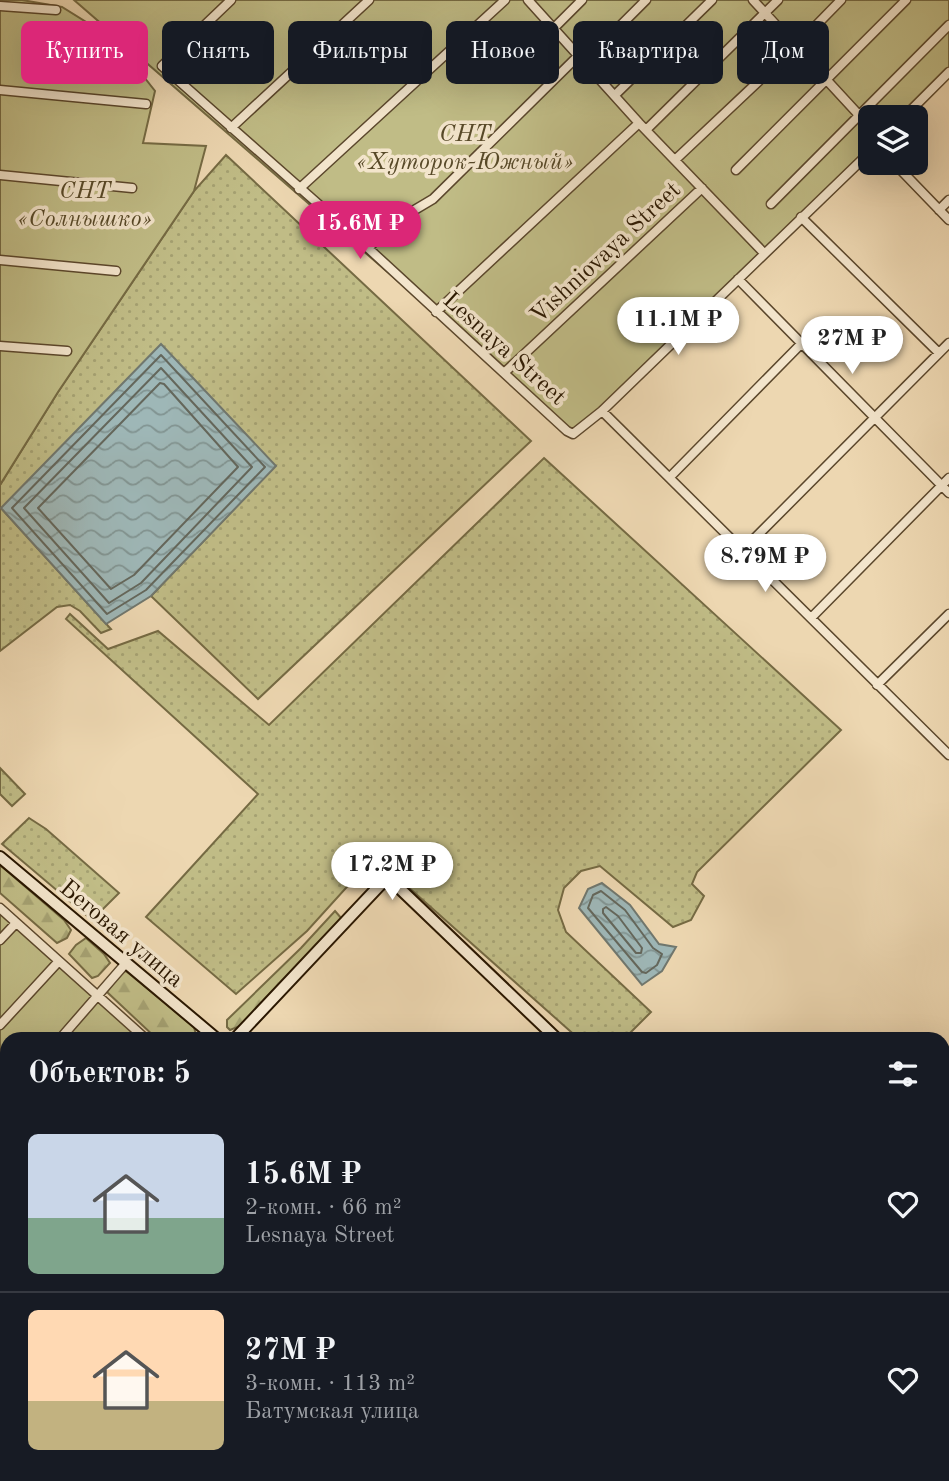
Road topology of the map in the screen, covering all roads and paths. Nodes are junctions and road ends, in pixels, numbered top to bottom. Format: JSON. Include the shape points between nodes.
{"nodes":[{"id":1,"x":231,"y":0,"type":"edge"},
{"id":2,"x":369,"y":0,"type":"edge"},
{"id":3,"x":505,"y":0,"type":"edge"},
{"id":4,"x":528,"y":0,"type":"edge"},
{"id":5,"x":582,"y":0,"type":"edge"},
{"id":6,"x":646,"y":0,"type":"edge"},
{"id":7,"x":712,"y":0,"type":"edge"},
{"id":8,"x":752,"y":0,"type":"edge"},
{"id":9,"x":778,"y":0,"type":"edge"},
{"id":10,"x":841,"y":0,"type":"edge"},
{"id":11,"x":906,"y":0,"type":"edge"},
{"id":12,"x":0,"y":6,"type":"edge"},
{"id":13,"x":56,"y":10,"type":"dead end"},
{"id":14,"x":765,"y":14,"type":"junction"},
{"id":15,"x":548,"y":21,"type":"edge"},
{"id":16,"x":623,"y":21,"type":"edge"},
{"id":17,"x":772,"y":21,"type":"edge"},
{"id":18,"x":820,"y":21,"type":"edge"},
{"id":19,"x":559,"y":22,"type":"edge"},
{"id":20,"x":949,"y":25,"type":"edge"},
{"id":21,"x":559,"y":33,"type":"edge"},
{"id":22,"x":573,"y":48,"type":"edge"},
{"id":23,"x":573,"y":67,"type":"edge"},
{"id":24,"x":949,"y":72,"type":"edge"},
{"id":25,"x":829,"y":78,"type":"edge"},
{"id":26,"x":829,"y":82,"type":"edge"},
{"id":27,"x":606,"y":84,"type":"edge"},
{"id":28,"x":756,"y":84,"type":"edge"},
{"id":29,"x":823,"y":84,"type":"edge"},
{"id":30,"x":0,"y":90,"type":"edge"},
{"id":31,"x":615,"y":94,"type":"junction"},
{"id":32,"x":146,"y":104,"type":"dead end"},
{"id":33,"x":871,"y":105,"type":"edge"},
{"id":34,"x":916,"y":105,"type":"edge"},
{"id":35,"x":858,"y":114,"type":"edge"},
{"id":36,"x":858,"y":118,"type":"edge"},
{"id":37,"x":642,"y":127,"type":"junction"},
{"id":38,"x":231,"y":128,"type":"junction"},
{"id":39,"x":675,"y":160,"type":"junction"},
{"id":40,"x":858,"y":163,"type":"edge"},
{"id":41,"x":736,"y":170,"type":"dead end"},
{"id":42,"x":0,"y":175,"type":"edge"},
{"id":43,"x":905,"y":175,"type":"edge"},
{"id":44,"x":132,"y":188,"type":"dead end"},
{"id":45,"x":702,"y":188,"type":"junction"},
{"id":46,"x":299,"y":189,"type":"junction"},
{"id":47,"x":949,"y":200,"type":"edge"},
{"id":48,"x":771,"y":204,"type":"dead end"},
{"id":49,"x":939,"y":210,"type":"junction"},
{"id":50,"x":802,"y":217,"type":"junction"},
{"id":51,"x":949,"y":220,"type":"edge"},
{"id":52,"x":368,"y":248,"type":"junction"},
{"id":53,"x":764,"y":253,"type":"junction"},
{"id":54,"x":0,"y":260,"type":"edge"},
{"id":55,"x":116,"y":271,"type":"dead end"},
{"id":56,"x":738,"y":279,"type":"junction"},
{"id":57,"x":436,"y":312,"type":"junction"},
{"id":58,"x":949,"y":343,"type":"edge"},
{"id":59,"x":801,"y":344,"type":"junction"},
{"id":60,"x":0,"y":346,"type":"edge"},
{"id":61,"x":67,"y":351,"type":"dead end"},
{"id":62,"x":939,"y":353,"type":"junction"},
{"id":63,"x":504,"y":373,"type":"junction"},
{"id":64,"x":602,"y":411,"type":"junction"},
{"id":65,"x":873,"y":419,"type":"junction"},
{"id":66,"x":670,"y":477,"type":"junction"},
{"id":67,"x":949,"y":478,"type":"edge"},
{"id":68,"x":941,"y":486,"type":"junction"},
{"id":69,"x":949,"y":493,"type":"edge"},
{"id":70,"x":742,"y":551,"type":"junction"},
{"id":71,"x":949,"y":614,"type":"edge"},
{"id":72,"x":811,"y":618,"type":"junction"},
{"id":73,"x":877,"y":685,"type":"junction"},
{"id":74,"x":948,"y":751,"type":"edge"},
{"id":75,"x":0,"y":857,"type":"edge"},
{"id":76,"x":0,"y":908,"type":"edge"},
{"id":77,"x":16,"y":923,"type":"junction"},
{"id":78,"x":0,"y":940,"type":"edge"},
{"id":79,"x":59,"y":961,"type":"junction"},
{"id":80,"x":126,"y":963,"type":"junction"},
{"id":81,"x":98,"y":997,"type":"junction"},
{"id":82,"x":0,"y":1024,"type":"edge"},
{"id":83,"x":66,"y":1032,"type":"edge"},
{"id":84,"x":135,"y":1032,"type":"edge"},
{"id":85,"x":206,"y":1032,"type":"edge"},
{"id":86,"x":242,"y":1032,"type":"edge"},
{"id":87,"x":550,"y":1032,"type":"edge"}],
"edges":[{"from":1,"to":38,"type":"street","name":"Lesnaya Street","via":[[162,66]]},
{"from":2,"to":38,"type":"street"},
{"from":3,"to":46,"type":"street"},
{"from":4,"to":15,"type":"street"},
{"from":5,"to":19,"type":"street"},
{"from":6,"to":16,"type":"street"},
{"from":7,"to":31,"type":"street"},
{"from":8,"to":14,"type":"street"},
{"from":9,"to":14,"type":"street"},
{"from":10,"to":18,"type":"street"},
{"from":11,"to":25,"type":"street"},
{"from":12,"to":13,"type":"street"},
{"from":14,"to":17,"type":"street"},
{"from":14,"to":37,"type":"street"},
{"from":20,"to":33,"type":"street"},
{"from":21,"to":22,"type":"street"},
{"from":23,"to":52,"type":"street","via":[[433,199],[401,218]]},
{"from":24,"to":34,"type":"street"},
{"from":26,"to":35,"type":"street"},
{"from":27,"to":31,"type":"street"},
{"from":28,"to":39,"type":"street"},
{"from":29,"to":41,"type":"street"},
{"from":30,"to":32,"type":"street"},
{"from":31,"to":37,"type":"street"},
{"from":36,"to":48,"type":"street"},
{"from":37,"to":39,"type":"street"},
{"from":37,"to":57,"type":"street"},
{"from":38,"to":46,"type":"street","name":"Lesnaya Street"},
{"from":39,"to":45,"type":"street"},
{"from":40,"to":50,"type":"street"},
{"from":42,"to":44,"type":"street"},
{"from":43,"to":49,"type":"street"},
{"from":45,"to":53,"type":"street"},
{"from":45,"to":63,"type":"street","name":"Vishniovaya Street"},
{"from":46,"to":52,"type":"street","name":"Lesnaya Street"},
{"from":47,"to":49,"type":"street"},
{"from":49,"to":51,"type":"street"},
{"from":50,"to":53,"type":"street"},
{"from":50,"to":62,"type":"street"},
{"from":52,"to":57,"type":"street","name":"Lesnaya Street"},
{"from":53,"to":56,"type":"street"},
{"from":54,"to":55,"type":"street"},
{"from":56,"to":59,"type":"street"},
{"from":56,"to":64,"type":"street"},
{"from":57,"to":63,"type":"street","name":"Lesnaya Street"},
{"from":58,"to":62,"type":"street"},
{"from":59,"to":65,"type":"street"},
{"from":59,"to":66,"type":"street"},
{"from":60,"to":61,"type":"street"},
{"from":62,"to":65,"type":"street"},
{"from":63,"to":64,"type":"street","name":"Lesnaya Street","via":[[573,434]]},
{"from":64,"to":66,"type":"street"},
{"from":65,"to":68,"type":"street"},
{"from":65,"to":70,"type":"street"},
{"from":66,"to":70,"type":"street"},
{"from":67,"to":68,"type":"street"},
{"from":68,"to":69,"type":"street"},
{"from":68,"to":72,"type":"street"},
{"from":70,"to":72,"type":"street"},
{"from":71,"to":73,"type":"street"},
{"from":72,"to":73,"type":"street"},
{"from":73,"to":74,"type":"street"},
{"from":75,"to":80,"type":"street","name":"Беговая улица"},
{"from":76,"to":77,"type":"street"},
{"from":77,"to":78,"type":"street"},
{"from":77,"to":79,"type":"street"},
{"from":79,"to":81,"type":"street"},
{"from":79,"to":82,"type":"street"},
{"from":80,"to":81,"type":"street"},
{"from":80,"to":85,"type":"street","name":"Беговая улица"},
{"from":81,"to":83,"type":"street"},
{"from":81,"to":84,"type":"street"},
{"from":86,"to":87,"type":"street","via":[[387,881]]}]}
